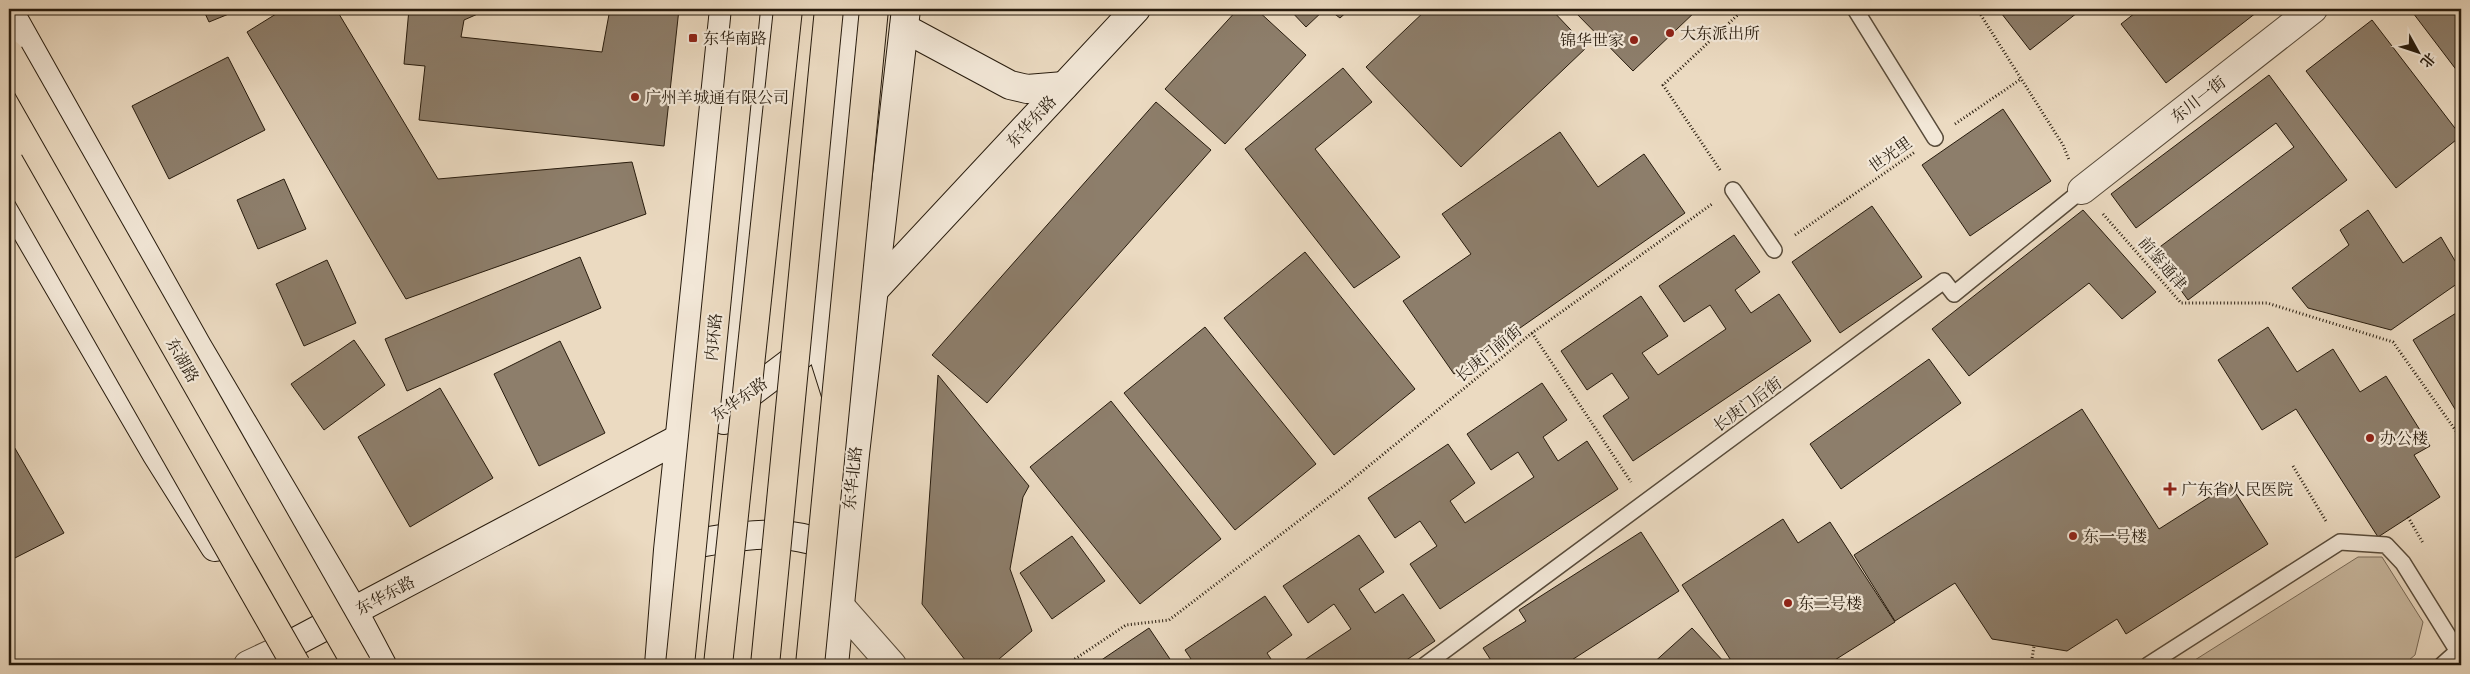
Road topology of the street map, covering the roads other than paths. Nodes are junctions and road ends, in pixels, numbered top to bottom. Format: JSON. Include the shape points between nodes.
{"nodes":[{"id":1,"x":724,"y":9,"type":"edge"},
{"id":2,"x":746,"y":9,"type":"edge"},
{"id":3,"x":770,"y":9,"type":"edge"},
{"id":4,"x":788,"y":9,"type":"edge"},
{"id":5,"x":829,"y":9,"type":"edge"},
{"id":6,"x":855,"y":9,"type":"edge"},
{"id":7,"x":874,"y":9,"type":"edge"},
{"id":8,"x":1136,"y":9,"type":"edge"},
{"id":9,"x":1855,"y":9,"type":"edge"},
{"id":10,"x":2313,"y":9,"type":"edge"},
{"id":11,"x":9,"y":11,"type":"edge"},
{"id":12,"x":905,"y":18,"type":"edge"},
{"id":13,"x":9,"y":54,"type":"edge"},
{"id":14,"x":1064,"y":86,"type":"junction"},
{"id":15,"x":1935,"y":138,"type":"road end"},
{"id":16,"x":9,"y":162,"type":"edge"},
{"id":17,"x":1733,"y":190,"type":"road end"},
{"id":18,"x":2082,"y":190,"type":"joint"},
{"id":19,"x":9,"y":201,"type":"edge"},
{"id":20,"x":1774,"y":250,"type":"road end"},
{"id":21,"x":873,"y":291,"type":"junction"},
{"id":22,"x":819,"y":341,"type":"junction"},
{"id":23,"x":729,"y":409,"type":"junction"},
{"id":24,"x":680,"y":438,"type":"junction"},
{"id":25,"x":855,"y":454,"type":"junction"},
{"id":26,"x":668,"y":550,"type":"junction"},
{"id":27,"x":844,"y":558,"type":"junction"},
{"id":28,"x":840,"y":606,"type":"junction"},
{"id":29,"x":354,"y":612,"type":"junction"},
{"id":30,"x":2459,"y":649,"type":"edge"},
{"id":31,"x":288,"y":660,"type":"edge"},
{"id":32,"x":248,"y":665,"type":"edge"},
{"id":33,"x":357,"y":665,"type":"edge"},
{"id":34,"x":382,"y":665,"type":"edge"},
{"id":35,"x":658,"y":665,"type":"edge"},
{"id":36,"x":680,"y":665,"type":"edge"},
{"id":37,"x":718,"y":665,"type":"edge"},
{"id":38,"x":765,"y":665,"type":"edge"},
{"id":39,"x":810,"y":665,"type":"edge"},
{"id":40,"x":834,"y":665,"type":"edge"},
{"id":41,"x":892,"y":665,"type":"edge"},
{"id":42,"x":1425,"y":665,"type":"edge"},
{"id":43,"x":2148,"y":665,"type":"edge"},
{"id":44,"x":2442,"y":665,"type":"edge"}],
"edges":[{"from":1,"to":24,"type":"main road"},
{"from":2,"to":36,"type":"main road","name":"内环路","bridge":true},
{"from":3,"to":23,"type":"main road"},
{"from":4,"to":37,"type":"main road","bridge":true},
{"from":5,"to":38,"type":"main road","bridge":true},
{"from":6,"to":22,"type":"main road"},
{"from":7,"to":39,"type":"main road","bridge":true},
{"from":8,"to":14,"type":"main road","name":"东华东路"},
{"from":9,"to":15,"type":"lane"},
{"from":10,"to":18,"type":"main road","name":"东川一街"},
{"from":11,"to":29,"type":"main road","via":[[198,346]]},
{"from":12,"to":14,"type":"main road","via":[[1010,85],[1027,89]]},
{"from":12,"to":21,"type":"main road"},
{"from":13,"to":33,"type":"main road","name":"东湖路","bridge":true},
{"from":14,"to":21,"type":"main road","name":"东华东路"},
{"from":16,"to":31,"type":"main road","bridge":true},
{"from":17,"to":20,"type":"lane"},
{"from":18,"to":42,"type":"lane","name":"长庚门后街","via":[[1954,294],[1944,281]]},
{"from":19,"to":31,"type":"main road","via":[[156,453]]},
{"from":21,"to":22,"type":"main road","name":"东华东路"},
{"from":21,"to":25,"type":"main road","name":"东华北路"},
{"from":22,"to":23,"type":"main road","name":"东华东路"},
{"from":22,"to":25,"type":"main road"},
{"from":23,"to":24,"type":"main road","name":"东华东路"},
{"from":23,"to":26,"type":"main road"},
{"from":24,"to":26,"type":"main road"},
{"from":24,"to":29,"type":"main road","name":"东华东路"},
{"from":25,"to":27,"type":"main road","name":"东华北路"},
{"from":26,"to":27,"type":"main road","via":[[728,538],[784,536],[832,548]]},
{"from":26,"to":35,"type":"main road"},
{"from":27,"to":28,"type":"main road","name":"东华北路"},
{"from":28,"to":40,"type":"main road","name":"东华北路"},
{"from":28,"to":41,"type":"main road"},
{"from":29,"to":31,"type":"main road","name":"东华东路"},
{"from":29,"to":34,"type":"main road"},
{"from":30,"to":43,"type":"lane","via":[[2403,562],[2386,545],[2340,542]]},
{"from":30,"to":44,"type":"lane"},
{"from":31,"to":32,"type":"main road","name":"东华东路"}]}
